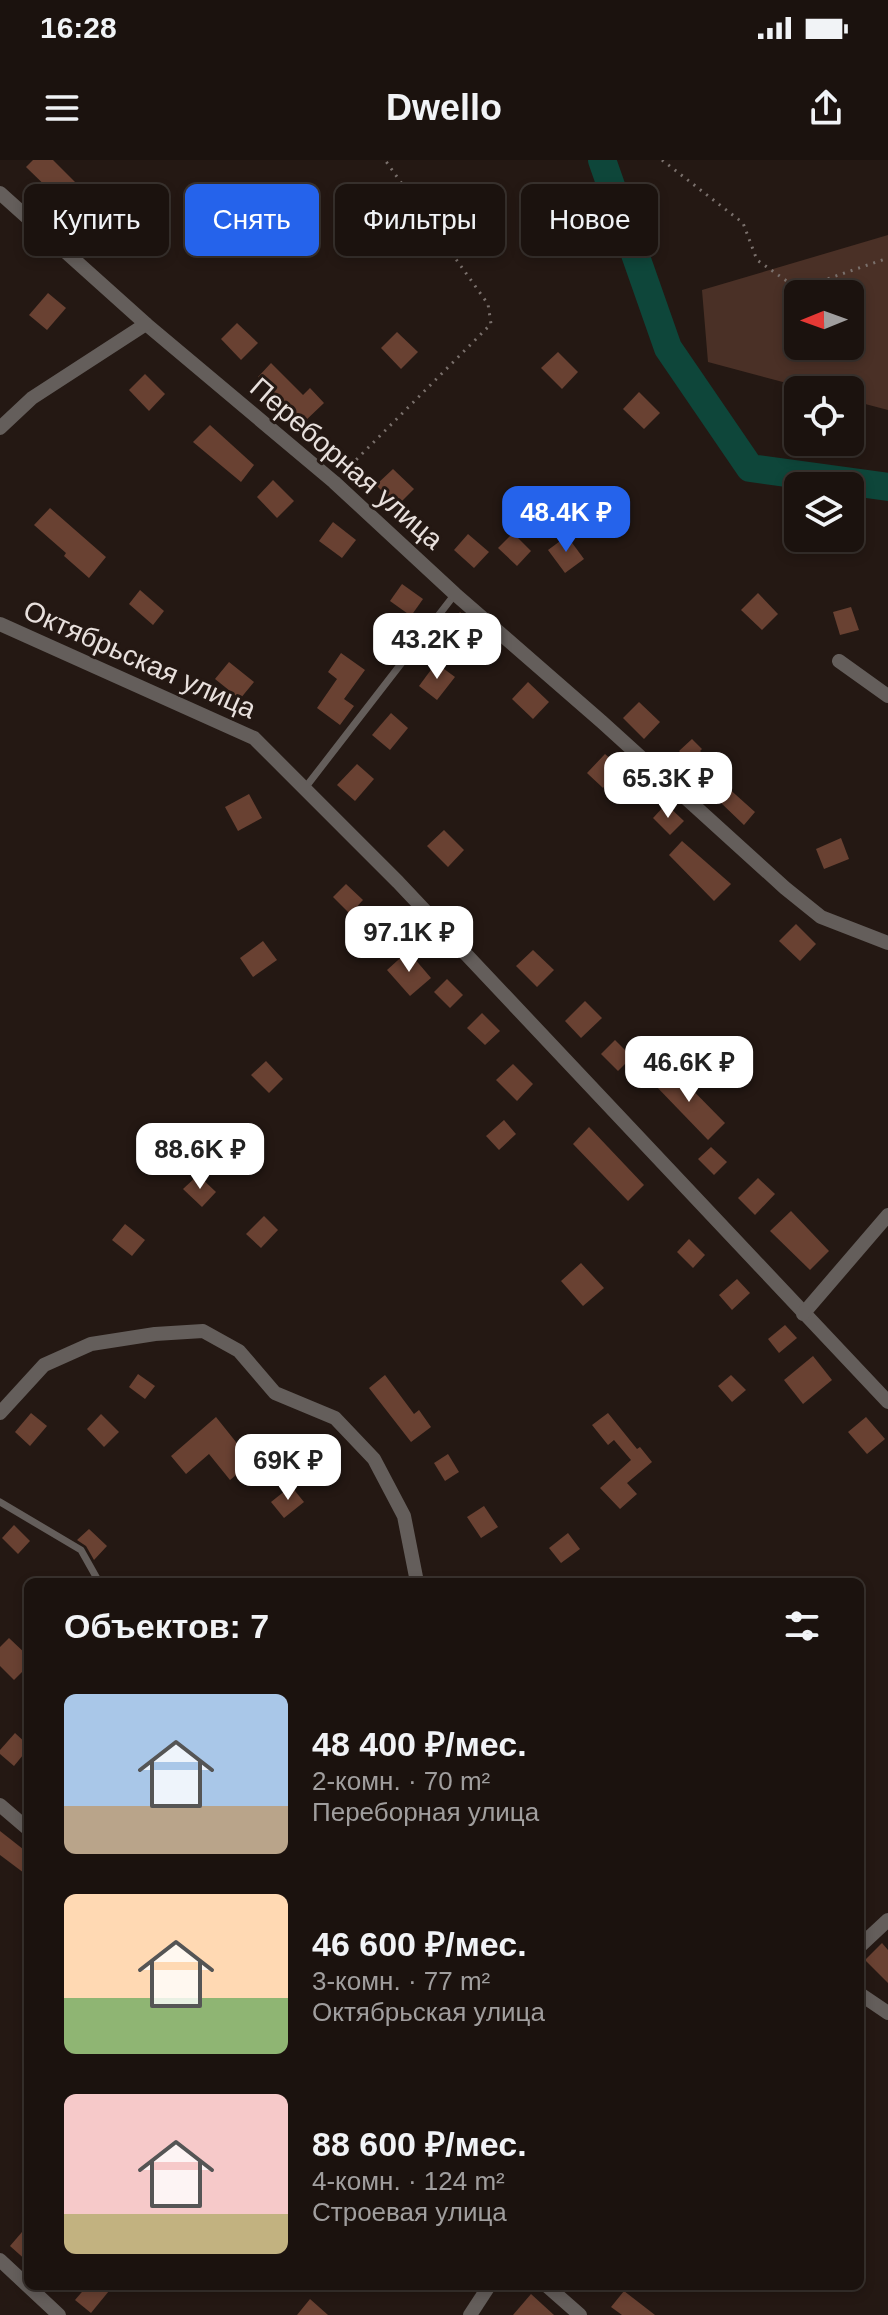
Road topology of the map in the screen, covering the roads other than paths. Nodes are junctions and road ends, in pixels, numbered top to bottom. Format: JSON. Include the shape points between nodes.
{"nodes":[{"id":1,"x":0,"y":193,"type":"edge"},
{"id":2,"x":146,"y":324,"type":"junction"},
{"id":3,"x":0,"y":428,"type":"edge"},
{"id":4,"x":455,"y":594,"type":"junction"},
{"id":5,"x":0,"y":624,"type":"edge"},
{"id":6,"x":839,"y":661,"type":"dead end"},
{"id":7,"x":888,"y":696,"type":"edge"},
{"id":8,"x":304,"y":788,"type":"junction"},
{"id":9,"x":888,"y":943,"type":"edge"},
{"id":10,"x":888,"y":1215,"type":"edge"},
{"id":11,"x":803,"y":1314,"type":"junction"},
{"id":12,"x":888,"y":1402,"type":"edge"},
{"id":13,"x":0,"y":1413,"type":"edge"},
{"id":14,"x":0,"y":1502,"type":"edge"},
{"id":15,"x":97,"y":1578,"type":"edge"},
{"id":16,"x":416,"y":1578,"type":"edge"},
{"id":17,"x":0,"y":1805,"type":"edge"},
{"id":18,"x":24,"y":1826,"type":"edge"},
{"id":19,"x":888,"y":1920,"type":"edge"},
{"id":20,"x":864,"y":1942,"type":"edge"},
{"id":21,"x":864,"y":1997,"type":"edge"},
{"id":22,"x":888,"y":2013,"type":"edge"},
{"id":23,"x":0,"y":2260,"type":"edge"},
{"id":24,"x":24,"y":2282,"type":"edge"},
{"id":25,"x":32,"y":2290,"type":"edge"},
{"id":26,"x":486,"y":2290,"type":"edge"},
{"id":27,"x":552,"y":2290,"type":"edge"},
{"id":28,"x":59,"y":2315,"type":"edge"},
{"id":29,"x":470,"y":2315,"type":"edge"},
{"id":30,"x":580,"y":2315,"type":"edge"}],
"edges":[{"from":1,"to":2,"type":"street","name":"Переборная улица"},
{"from":2,"to":3,"type":"street","via":[[32,398]]},
{"from":2,"to":4,"type":"street","name":"Переборная улица","via":[[334,482]]},
{"from":4,"to":8,"type":"lane"},
{"from":4,"to":9,"type":"street","name":"Переборная улица","via":[[785,888],[821,917]]},
{"from":5,"to":8,"type":"street","name":"Октябрьская улица","via":[[254,738]]},
{"from":6,"to":7,"type":"street"},
{"from":8,"to":11,"type":"street","name":"Октябрьская улица"},
{"from":10,"to":11,"type":"street"},
{"from":11,"to":12,"type":"street","name":"Октябрьская улица"},
{"from":13,"to":16,"type":"street","via":[[44,1365],[91,1344],[203,1331],[239,1351],[275,1393],[335,1418],[374,1459],[404,1516]]},
{"from":14,"to":15,"type":"lane","via":[[81,1550]]},
{"from":17,"to":18,"type":"street"},
{"from":19,"to":20,"type":"street"},
{"from":21,"to":22,"type":"street"},
{"from":23,"to":24,"type":"street"},
{"from":25,"to":28,"type":"street"},
{"from":26,"to":29,"type":"street"},
{"from":27,"to":30,"type":"street"}]}
